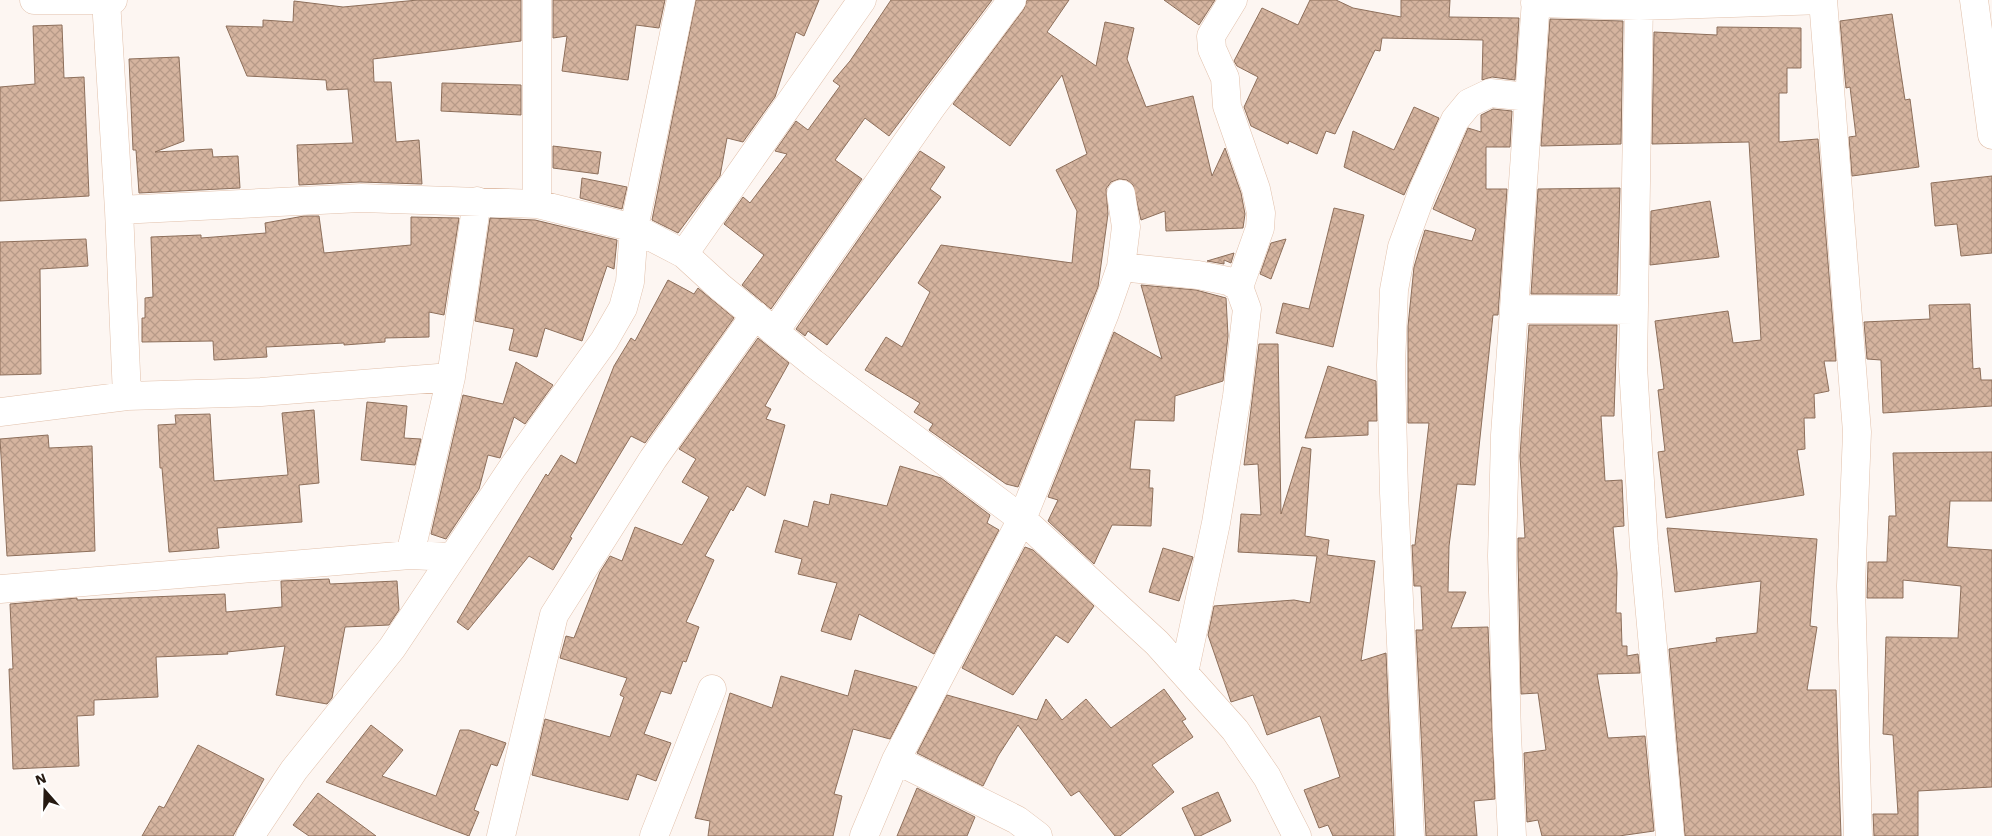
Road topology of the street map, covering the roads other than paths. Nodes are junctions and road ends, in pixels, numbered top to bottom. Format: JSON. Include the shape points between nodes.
{"nodes":[{"id":1,"x":34,"y":0,"type":"edge"},
{"id":2,"x":70,"y":0,"type":"edge"},
{"id":3,"x":106,"y":0,"type":"edge"},
{"id":4,"x":114,"y":0,"type":"edge"},
{"id":5,"x":537,"y":0,"type":"edge"},
{"id":6,"x":680,"y":0,"type":"edge"},
{"id":7,"x":862,"y":0,"type":"edge"},
{"id":8,"x":1012,"y":0,"type":"edge"},
{"id":9,"x":1233,"y":0,"type":"edge"},
{"id":10,"x":1974,"y":0,"type":"edge"},
{"id":11,"x":1536,"y":2,"type":"edge"},
{"id":12,"x":1639,"y":3,"type":"edge"},
{"id":13,"x":1528,"y":97,"type":"junction"},
{"id":14,"x":1992,"y":135,"type":"edge"},
{"id":15,"x":1121,"y":194,"type":"dead end"},
{"id":16,"x":477,"y":201,"type":"junction"},
{"id":17,"x":537,"y":204,"type":"junction"},
{"id":18,"x":119,"y":210,"type":"junction"},
{"id":19,"x":634,"y":228,"type":"junction"},
{"id":20,"x":684,"y":254,"type":"junction"},
{"id":21,"x":1121,"y":267,"type":"junction"},
{"id":22,"x":1239,"y":287,"type":"junction"},
{"id":23,"x":1514,"y":309,"type":"junction"},
{"id":24,"x":1634,"y":310,"type":"junction"},
{"id":25,"x":765,"y":323,"type":"junction"},
{"id":26,"x":451,"y":377,"type":"junction"},
{"id":27,"x":127,"y":396,"type":"junction"},
{"id":28,"x":0,"y":412,"type":"edge"},
{"id":29,"x":1022,"y":519,"type":"junction"},
{"id":30,"x":410,"y":555,"type":"junction"},
{"id":31,"x":452,"y":557,"type":"junction"},
{"id":32,"x":0,"y":589,"type":"edge"},
{"id":33,"x":1184,"y":673,"type":"junction"},
{"id":34,"x":712,"y":689,"type":"dead end"},
{"id":35,"x":896,"y":760,"type":"junction"},
{"id":36,"x":250,"y":836,"type":"edge"},
{"id":37,"x":501,"y":836,"type":"edge"},
{"id":38,"x":654,"y":836,"type":"edge"},
{"id":39,"x":864,"y":836,"type":"edge"},
{"id":40,"x":1038,"y":836,"type":"edge"},
{"id":41,"x":1297,"y":836,"type":"edge"},
{"id":42,"x":1410,"y":836,"type":"edge"},
{"id":43,"x":1512,"y":836,"type":"edge"},
{"id":44,"x":1670,"y":836,"type":"edge"},
{"id":45,"x":1858,"y":836,"type":"edge"}],
"edges":[{"from":1,"to":2,"type":"street"},
{"from":2,"to":3,"type":"street"},
{"from":3,"to":4,"type":"street"},
{"from":3,"to":18,"type":"street"},
{"from":5,"to":17,"type":"street"},
{"from":6,"to":19,"type":"street"},
{"from":7,"to":20,"type":"street"},
{"from":8,"to":25,"type":"street"},
{"from":9,"to":22,"type":"street","via":[[1212,36],[1212,49],[1225,78],[1228,106],[1261,213],[1260,228]]},
{"from":10,"to":14,"type":"street"},
{"from":11,"to":12,"type":"street"},
{"from":11,"to":13,"type":"street"},
{"from":12,"to":24,"type":"street"},
{"from":12,"to":45,"type":"street","via":[[1823,0],[1857,432],[1851,586]]},
{"from":13,"to":23,"type":"street"},
{"from":13,"to":42,"type":"street","via":[[1490,93],[1469,103],[1455,120],[1423,190],[1402,247],[1394,290],[1391,365],[1394,493]]},
{"from":15,"to":21,"type":"street","via":[[1126,227]]},
{"from":16,"to":17,"type":"street"},
{"from":16,"to":18,"type":"street","via":[[345,198]]},
{"from":16,"to":26,"type":"street"},
{"from":17,"to":19,"type":"street"},
{"from":18,"to":27,"type":"street"},
{"from":19,"to":20,"type":"street"},
{"from":19,"to":31,"type":"street","via":[[633,265],[623,308],[604,341]]},
{"from":20,"to":25,"type":"street"},
{"from":21,"to":22,"type":"street","via":[[1198,275],[1228,281]]},
{"from":21,"to":29,"type":"street"},
{"from":22,"to":33,"type":"street","via":[[1247,309],[1237,396],[1216,523]]},
{"from":23,"to":24,"type":"street"},
{"from":23,"to":43,"type":"street","via":[[1505,435],[1502,556]]},
{"from":24,"to":44,"type":"street","via":[[1633,366],[1644,547]]},
{"from":25,"to":29,"type":"street","via":[[878,413]]},
{"from":25,"to":37,"type":"street","via":[[653,460],[554,615]]},
{"from":26,"to":27,"type":"street","via":[[261,392]]},
{"from":26,"to":30,"type":"street"},
{"from":27,"to":28,"type":"street"},
{"from":29,"to":33,"type":"street","via":[[1157,643]]},
{"from":29,"to":35,"type":"street"},
{"from":30,"to":31,"type":"street"},
{"from":30,"to":32,"type":"street"},
{"from":31,"to":36,"type":"street","via":[[392,648],[294,770]]},
{"from":33,"to":41,"type":"street","via":[[1236,730],[1267,777]]},
{"from":34,"to":38,"type":"street"},
{"from":35,"to":39,"type":"street"},
{"from":35,"to":40,"type":"street","via":[[1017,820]]}]}
